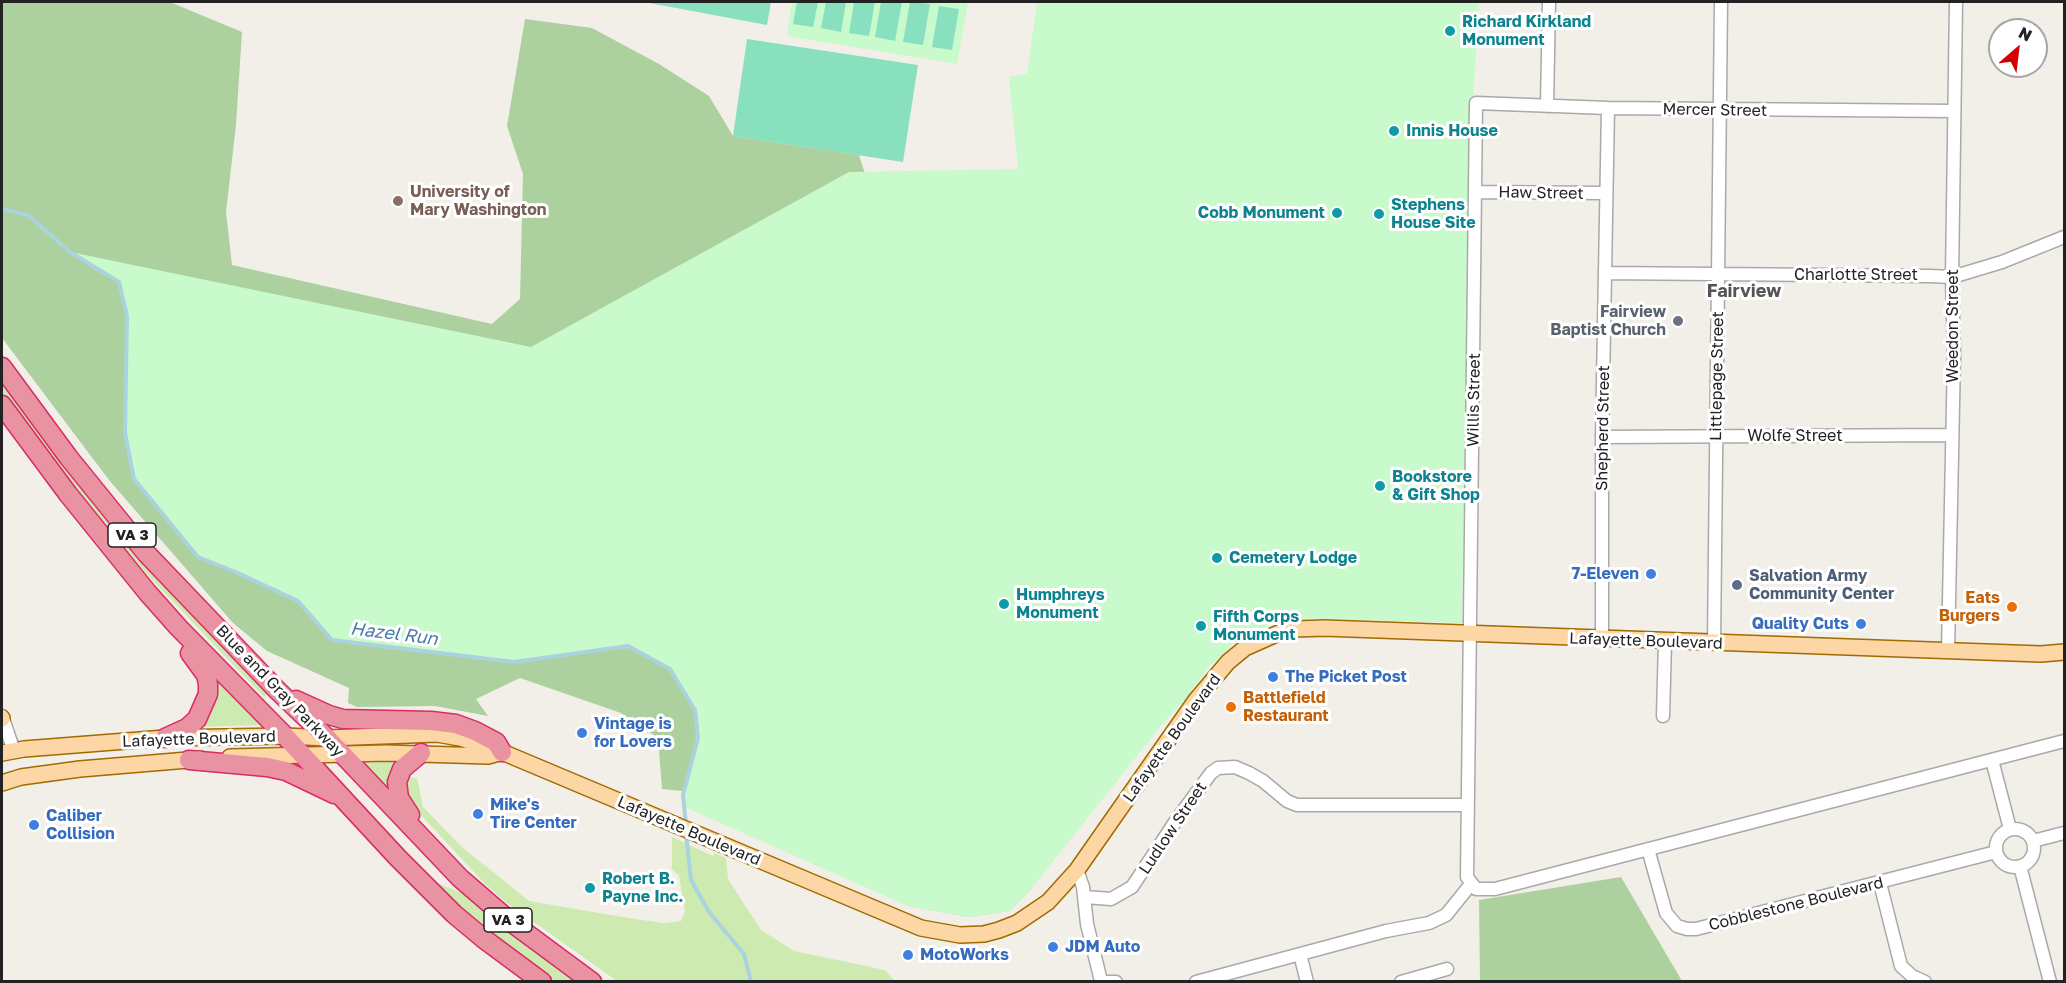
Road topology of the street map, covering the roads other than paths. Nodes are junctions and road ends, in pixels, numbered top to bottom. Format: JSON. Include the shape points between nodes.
{"nodes":[{"id":1,"x":1549,"y":2,"type":"edge"},
{"id":2,"x":1721,"y":2,"type":"edge"},
{"id":3,"x":1956,"y":2,"type":"edge"},
{"id":4,"x":1476,"y":103,"type":"joint"},
{"id":5,"x":1547,"y":106,"type":"junction"},
{"id":6,"x":1608,"y":108,"type":"junction"},
{"id":7,"x":1719,"y":110,"type":"junction"},
{"id":8,"x":1954,"y":111,"type":"junction"},
{"id":9,"x":1476,"y":192,"type":"junction"},
{"id":10,"x":1606,"y":193,"type":"junction"},
{"id":11,"x":2064,"y":237,"type":"edge"},
{"id":12,"x":1605,"y":273,"type":"junction"},
{"id":13,"x":1718,"y":274,"type":"junction"},
{"id":14,"x":1952,"y":277,"type":"junction"},
{"id":15,"x":2,"y":367,"type":"edge"},
{"id":16,"x":2,"y":405,"type":"edge"},
{"id":17,"x":1952,"y":435,"type":"junction"},
{"id":18,"x":1716,"y":436,"type":"junction"},
{"id":19,"x":1602,"y":437,"type":"junction"},
{"id":20,"x":178,"y":627,"type":"junction"},
{"id":21,"x":1471,"y":634,"type":"junction"},
{"id":22,"x":1602,"y":639,"type":"junction"},
{"id":23,"x":1665,"y":642,"type":"junction"},
{"id":24,"x":1713,"y":643,"type":"junction"},
{"id":25,"x":1948,"y":651,"type":"junction"},
{"id":26,"x":2064,"y":652,"type":"edge"},
{"id":27,"x":277,"y":690,"type":"junction"},
{"id":28,"x":1663,"y":716,"type":"dead end"},
{"id":29,"x":2,"y":718,"type":"edge"},
{"id":30,"x":285,"y":736,"type":"junction"},
{"id":31,"x":165,"y":738,"type":"junction"},
{"id":32,"x":327,"y":738,"type":"junction"},
{"id":33,"x":2064,"y":741,"type":"edge"},
{"id":34,"x":8,"y":752,"type":"edge"},
{"id":35,"x":502,"y":752,"type":"junction"},
{"id":36,"x":421,"y":753,"type":"junction"},
{"id":37,"x":302,"y":754,"type":"junction"},
{"id":38,"x":342,"y":754,"type":"junction"},
{"id":39,"x":189,"y":760,"type":"junction"},
{"id":40,"x":1992,"y":760,"type":"junction"},
{"id":41,"x":2,"y":782,"type":"edge"},
{"id":42,"x":345,"y":800,"type":"junction"},
{"id":43,"x":1468,"y":805,"type":"junction"},
{"id":44,"x":2010,"y":829,"type":"junction"},
{"id":45,"x":2064,"y":833,"type":"edge"},
{"id":46,"x":2033,"y":841,"type":"junction"},
{"id":47,"x":1648,"y":849,"type":"junction"},
{"id":48,"x":432,"y":850,"type":"junction"},
{"id":49,"x":1996,"y":852,"type":"junction"},
{"id":50,"x":2020,"y":866,"type":"junction"},
{"id":51,"x":1077,"y":870,"type":"junction"},
{"id":52,"x":1880,"y":883,"type":"junction"},
{"id":53,"x":1471,"y":884,"type":"junction"},
{"id":54,"x":1085,"y":897,"type":"junction"},
{"id":55,"x":1300,"y":954,"type":"junction"},
{"id":56,"x":1248,"y":968,"type":"junction"},
{"id":57,"x":1447,"y":969,"type":"dead end"},
{"id":58,"x":542,"y":981,"type":"edge"},
{"id":59,"x":592,"y":981,"type":"edge"},
{"id":60,"x":1100,"y":981,"type":"edge"},
{"id":61,"x":1116,"y":981,"type":"edge"},
{"id":62,"x":1196,"y":981,"type":"edge"},
{"id":63,"x":1252,"y":981,"type":"edge"},
{"id":64,"x":1307,"y":981,"type":"edge"},
{"id":65,"x":1401,"y":981,"type":"edge"},
{"id":66,"x":1925,"y":981,"type":"edge"},
{"id":67,"x":2050,"y":981,"type":"edge"}],
"edges":[{"from":1,"to":5,"type":"street"},
{"from":2,"to":7,"type":"street","name":"Littlepage Street"},
{"from":3,"to":8,"type":"street","name":"Weedon Street"},
{"from":4,"to":5,"type":"street","name":"Mercer Street"},
{"from":4,"to":9,"type":"street","name":"Willis Street"},
{"from":5,"to":6,"type":"street","name":"Mercer Street"},
{"from":6,"to":7,"type":"street","name":"Mercer Street"},
{"from":6,"to":10,"type":"street","name":"Shepherd Street"},
{"from":7,"to":8,"type":"street","name":"Mercer Street"},
{"from":7,"to":13,"type":"street","name":"Littlepage Street"},
{"from":8,"to":14,"type":"street","name":"Weedon Street"},
{"from":9,"to":10,"type":"street","name":"Haw Street"},
{"from":9,"to":21,"type":"street","name":"Willis Street"},
{"from":10,"to":12,"type":"street","name":"Shepherd Street"},
{"from":11,"to":14,"type":"street","name":"Charlotte Street"},
{"from":12,"to":13,"type":"street","name":"Charlotte Street"},
{"from":12,"to":19,"type":"street","name":"Shepherd Street"},
{"from":13,"to":14,"type":"street","name":"Charlotte Street"},
{"from":13,"to":18,"type":"street","name":"Littlepage Street"},
{"from":14,"to":17,"type":"street","name":"Weedon Street"},
{"from":15,"to":27,"type":"highway","name":"Blue and Gray Parkway","number":"VA 3","via":[[146,553]]},
{"from":16,"to":20,"type":"highway","name":"Blue and Gray Parkway","number":"VA 3","via":[[68,494]]},
{"from":17,"to":18,"type":"street","name":"Wolfe Street"},
{"from":17,"to":25,"type":"street","name":"Weedon Street"},
{"from":18,"to":19,"type":"street","name":"Wolfe Street"},
{"from":18,"to":24,"type":"street","name":"Littlepage Street"},
{"from":19,"to":22,"type":"street","name":"Shepherd Street"},
{"from":20,"to":30,"type":"highway","name":"Blue and Gray Parkway","number":"VA 3"},
{"from":20,"to":31,"type":"highway","via":[[206,675],[208,693],[197,719]]},
{"from":21,"to":22,"type":"main road","name":"Lafayette Boulevard"},
{"from":21,"to":43,"type":"street","name":"Willis Street"},
{"from":21,"to":51,"type":"main road","name":"Lafayette Boulevard","via":[[1296,629],[1245,648],[1196,700]]},
{"from":22,"to":23,"type":"main road","name":"Lafayette Boulevard"},
{"from":23,"to":24,"type":"main road","name":"Lafayette Boulevard"},
{"from":23,"to":28,"type":"street"},
{"from":24,"to":25,"type":"main road","name":"Lafayette Boulevard"},
{"from":25,"to":26,"type":"main road","name":"Lafayette Boulevard"},
{"from":27,"to":32,"type":"highway","name":"Blue and Gray Parkway","number":"VA 3"},
{"from":27,"to":35,"type":"highway","via":[[343,719],[456,724],[496,742]]},
{"from":29,"to":34,"type":"street"},
{"from":30,"to":31,"type":"main road","name":"Lafayette Boulevard"},
{"from":30,"to":32,"type":"main road","name":"Lafayette Boulevard"},
{"from":30,"to":37,"type":"highway","name":"Blue and Gray Parkway","number":"VA 3"},
{"from":31,"to":34,"type":"main road","name":"Lafayette Boulevard"},
{"from":32,"to":35,"type":"main road","name":"Lafayette Boulevard","via":[[437,734]]},
{"from":32,"to":38,"type":"highway","name":"Blue and Gray Parkway","number":"VA 3"},
{"from":33,"to":40,"type":"street"},
{"from":34,"to":41,"type":"main road","via":[[13,769]]},
{"from":35,"to":36,"type":"main road","name":"Lafayette Boulevard","via":[[488,756]]},
{"from":35,"to":51,"type":"main road","name":"Lafayette Boulevard","via":[[921,928],[960,935],[984,934],[1017,924],[1048,902]]},
{"from":36,"to":38,"type":"main road","name":"Lafayette Boulevard"},
{"from":36,"to":48,"type":"highway","via":[[402,769],[397,787],[399,798]]},
{"from":37,"to":38,"type":"main road","name":"Lafayette Boulevard"},
{"from":37,"to":39,"type":"main road","name":"Lafayette Boulevard"},
{"from":37,"to":42,"type":"highway","name":"Blue and Gray Parkway","number":"VA 3"},
{"from":38,"to":48,"type":"highway","name":"Blue and Gray Parkway","number":"VA 3"},
{"from":39,"to":41,"type":"main road","name":"Lafayette Boulevard","via":[[80,769]]},
{"from":39,"to":42,"type":"highway","via":[[286,771]]},
{"from":40,"to":44,"type":"street"},
{"from":40,"to":47,"type":"street"},
{"from":42,"to":58,"type":"highway","name":"Blue and Gray Parkway","number":"VA 3","via":[[453,914]]},
{"from":43,"to":53,"type":"street","name":"Willis Street","via":[[1466,866]]},
{"from":43,"to":54,"type":"street","name":"Ludlow Street","via":[[1298,805],[1249,772],[1235,767],[1218,768],[1210,773],[1174,822],[1132,886],[1111,898]]},
{"from":44,"to":46,"type":"street","via":[[2026,832]]},
{"from":44,"to":49,"type":"street","via":[[1997,841]]},
{"from":45,"to":46,"type":"street"},
{"from":46,"to":50,"type":"street","via":[[2033,854]]},
{"from":47,"to":52,"type":"street","name":"Cobblestone Boulevard","via":[[1666,913],[1677,926],[1687,929]]},
{"from":47,"to":53,"type":"street","via":[[1495,890],[1476,889]]},
{"from":48,"to":59,"type":"highway","name":"Blue and Gray Parkway","number":"VA 3","via":[[502,915]]},
{"from":49,"to":50,"type":"street","via":[[2002,863]]},
{"from":49,"to":52,"type":"street","name":"Cobblestone Boulevard"},
{"from":50,"to":67,"type":"street"},
{"from":51,"to":54,"type":"street"},
{"from":52,"to":66,"type":"street","via":[[1901,966]]},
{"from":53,"to":55,"type":"street","via":[[1446,915],[1429,923]]},
{"from":54,"to":60,"type":"street"},
{"from":55,"to":56,"type":"street"},
{"from":55,"to":64,"type":"street"},
{"from":56,"to":62,"type":"street"},
{"from":56,"to":63,"type":"street"},
{"from":57,"to":65,"type":"street"},
{"from":60,"to":61,"type":"street"}]}
